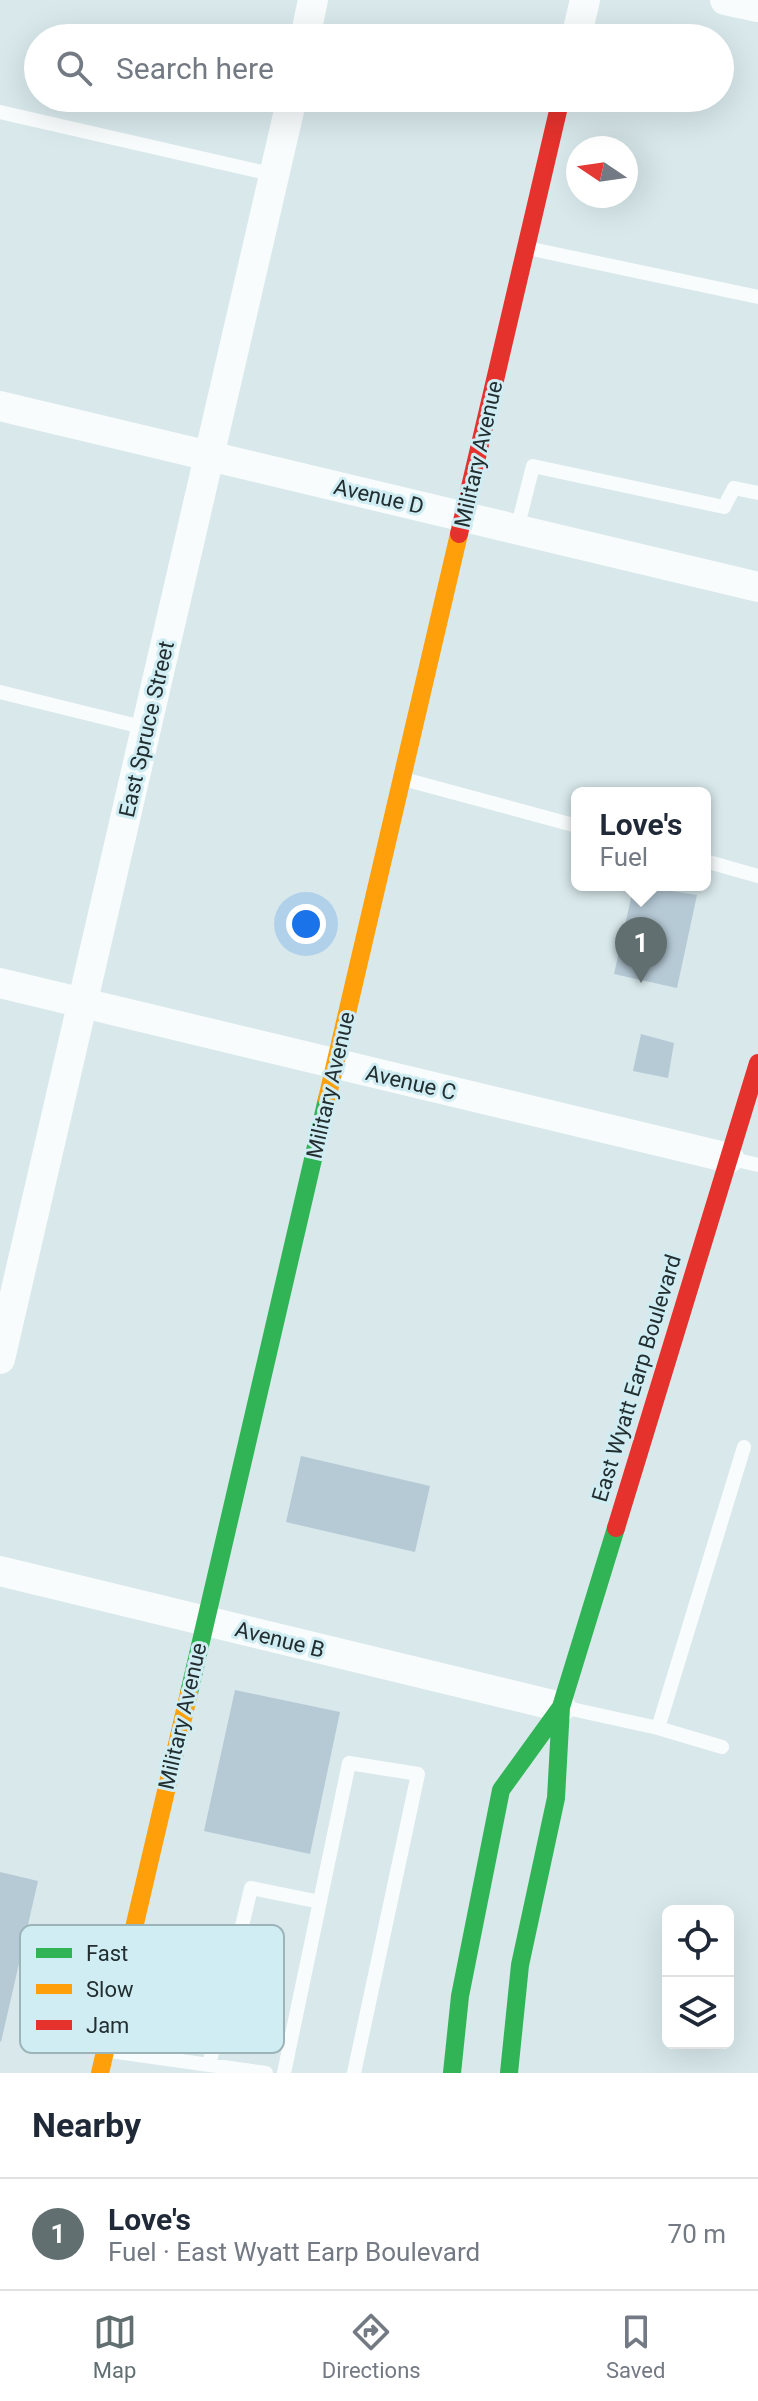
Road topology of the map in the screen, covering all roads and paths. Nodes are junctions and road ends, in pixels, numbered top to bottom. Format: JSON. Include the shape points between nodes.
{"nodes":[{"id":1,"x":313,"y":0,"type":"edge"},
{"id":2,"x":585,"y":0,"type":"edge"},
{"id":3,"x":725,"y":0,"type":"edge"},
{"id":4,"x":758,"y":7,"type":"edge"},
{"id":5,"x":308,"y":24,"type":"edge"},
{"id":6,"x":579,"y":24,"type":"edge"},
{"id":7,"x":0,"y":112,"type":"edge"},
{"id":8,"x":289,"y":112,"type":"edge"},
{"id":9,"x":558,"y":112,"type":"edge"},
{"id":10,"x":275,"y":175,"type":"junction"},
{"id":11,"x":525,"y":248,"type":"junction"},
{"id":12,"x":758,"y":297,"type":"edge"},
{"id":13,"x":0,"y":406,"type":"edge"},
{"id":14,"x":210,"y":456,"type":"junction"},
{"id":15,"x":758,"y":493,"type":"edge"},
{"id":16,"x":464,"y":516,"type":"junction"},
{"id":17,"x":517,"y":529,"type":"junction"},
{"id":18,"x":758,"y":587,"type":"edge"},
{"id":19,"x":0,"y":692,"type":"edge"},
{"id":20,"x":146,"y":728,"type":"junction"},
{"id":21,"x":403,"y":779,"type":"junction"},
{"id":22,"x":571,"y":824,"type":"edge"},
{"id":23,"x":711,"y":863,"type":"edge"},
{"id":24,"x":758,"y":876,"type":"edge"},
{"id":25,"x":0,"y":983,"type":"edge"},
{"id":26,"x":83,"y":1003,"type":"junction"},
{"id":27,"x":335,"y":1063,"type":"junction"},
{"id":28,"x":758,"y":1063,"type":"edge"},
{"id":29,"x":743,"y":1161,"type":"edge"},
{"id":30,"x":9,"y":1277,"type":"edge"},
{"id":31,"x":0,"y":1359,"type":"edge"},
{"id":32,"x":744,"y":1447,"type":"dead end"},
{"id":33,"x":0,"y":1571,"type":"edge"},
{"id":34,"x":204,"y":1620,"type":"junction"},
{"id":35,"x":561,"y":1707,"type":"junction"},
{"id":36,"x":658,"y":1728,"type":"junction"},
{"id":37,"x":722,"y":1747,"type":"dead end"},
{"id":38,"x":320,"y":1902,"type":"junction"},
{"id":39,"x":134,"y":1925,"type":"edge"},
{"id":40,"x":242,"y":1925,"type":"edge"},
{"id":41,"x":105,"y":2053,"type":"edge"},
{"id":42,"x":120,"y":2053,"type":"edge"},
{"id":43,"x":212,"y":2053,"type":"edge"},
{"id":44,"x":209,"y":2065,"type":"junction"},
{"id":45,"x":100,"y":2073,"type":"edge"},
{"id":46,"x":266,"y":2073,"type":"edge"},
{"id":47,"x":284,"y":2073,"type":"edge"},
{"id":48,"x":354,"y":2073,"type":"edge"},
{"id":49,"x":452,"y":2073,"type":"edge"},
{"id":50,"x":509,"y":2073,"type":"edge"}],
"edges":[{"from":1,"to":5,"type":"street"},
{"from":2,"to":6,"type":"street"},
{"from":3,"to":4,"type":"street"},
{"from":7,"to":10,"type":"lane"},
{"from":8,"to":10,"type":"street","name":"East Spruce Street"},
{"from":9,"to":11,"type":"street","name":"Military Avenue"},
{"from":10,"to":14,"type":"street","name":"East Spruce Street"},
{"from":11,"to":12,"type":"lane"},
{"from":11,"to":16,"type":"street","name":"Military Avenue"},
{"from":13,"to":14,"type":"street","name":"Avenue D"},
{"from":14,"to":16,"type":"street","name":"Avenue D"},
{"from":14,"to":20,"type":"street","name":"East Spruce Street"},
{"from":15,"to":17,"type":"lane","via":[[734,488],[724,507],[533,466]]},
{"from":16,"to":17,"type":"street","name":"Avenue D"},
{"from":16,"to":21,"type":"street","name":"Military Avenue"},
{"from":17,"to":18,"type":"street","name":"Avenue D"},
{"from":19,"to":20,"type":"lane"},
{"from":20,"to":26,"type":"street","name":"East Spruce Street"},
{"from":21,"to":22,"type":"lane"},
{"from":21,"to":27,"type":"street","name":"Military Avenue"},
{"from":23,"to":24,"type":"lane"},
{"from":25,"to":26,"type":"street","name":"Avenue C"},
{"from":26,"to":27,"type":"street","name":"Avenue C"},
{"from":26,"to":30,"type":"street","name":"East Spruce Street"},
{"from":27,"to":29,"type":"street","name":"Avenue C"},
{"from":27,"to":34,"type":"street","name":"Military Avenue"},
{"from":28,"to":29,"type":"street","name":"East Wyatt Earp Boulevard"},
{"from":29,"to":35,"type":"street","name":"East Wyatt Earp Boulevard"},
{"from":30,"to":31,"type":"street","name":"East Spruce Street"},
{"from":32,"to":36,"type":"lane"},
{"from":33,"to":34,"type":"street","name":"Avenue B"},
{"from":34,"to":35,"type":"street","name":"Avenue B"},
{"from":34,"to":39,"type":"street","name":"Military Avenue"},
{"from":35,"to":36,"type":"lane"},
{"from":35,"to":49,"type":"street","name":"East Wyatt Earp Boulevard","via":[[501,1790],[460,1996]]},
{"from":35,"to":50,"type":"street","name":"East Wyatt Earp Boulevard","via":[[556,1798],[520,1965]]},
{"from":36,"to":37,"type":"lane"},
{"from":38,"to":40,"type":"lane","via":[[251,1888]]},
{"from":38,"to":47,"type":"lane"},
{"from":38,"to":48,"type":"lane","via":[[349,1763],[418,1774]]},
{"from":41,"to":45,"type":"street","name":"Military Avenue"},
{"from":42,"to":44,"type":"lane"},
{"from":43,"to":44,"type":"lane"},
{"from":44,"to":46,"type":"lane"}]}
